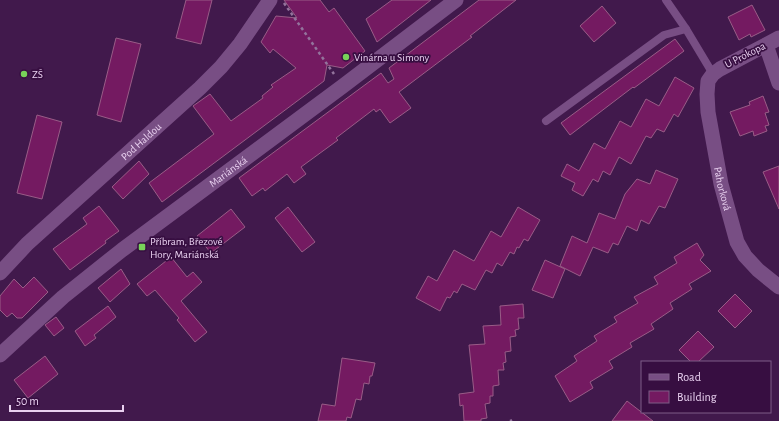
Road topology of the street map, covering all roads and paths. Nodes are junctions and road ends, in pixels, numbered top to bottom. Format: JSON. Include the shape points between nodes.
{"nodes":[{"id":1,"x":270,"y":0,"type":"edge"},
{"id":2,"x":281,"y":0,"type":"edge"},
{"id":3,"x":456,"y":0,"type":"edge"},
{"id":4,"x":666,"y":0,"type":"edge"},
{"id":5,"x":686,"y":29,"type":"junction"},
{"id":6,"x":773,"y":42,"type":"edge"},
{"id":7,"x":713,"y":74,"type":"junction"},
{"id":8,"x":779,"y":84,"type":"edge"},
{"id":9,"x":343,"y":86,"type":"junction"},
{"id":10,"x":546,"y":121,"type":"dead end"},
{"id":11,"x":0,"y":273,"type":"edge"},
{"id":12,"x":779,"y":287,"type":"edge"},
{"id":13,"x":2,"y":355,"type":"edge"}],
"edges":[{"from":1,"to":11,"type":"street","name":"Pod Haldou","via":[[240,44],[216,72],[27,244]]},
{"from":2,"to":9,"type":"path"},
{"from":3,"to":9,"type":"street","name":"Mariánská"},
{"from":4,"to":5,"type":"lane"},
{"from":5,"to":7,"type":"lane"},
{"from":5,"to":10,"type":"lane","via":[[664,35]]},
{"from":6,"to":7,"type":"street","name":"U Prokopa"},
{"from":6,"to":8,"type":"street"},
{"from":7,"to":12,"type":"street","name":"Pahorková","via":[[708,82],[708,112],[721,184],[737,242],[758,270]]},
{"from":9,"to":13,"type":"street","name":"Mariánská","via":[[122,250],[63,297]]}]}
